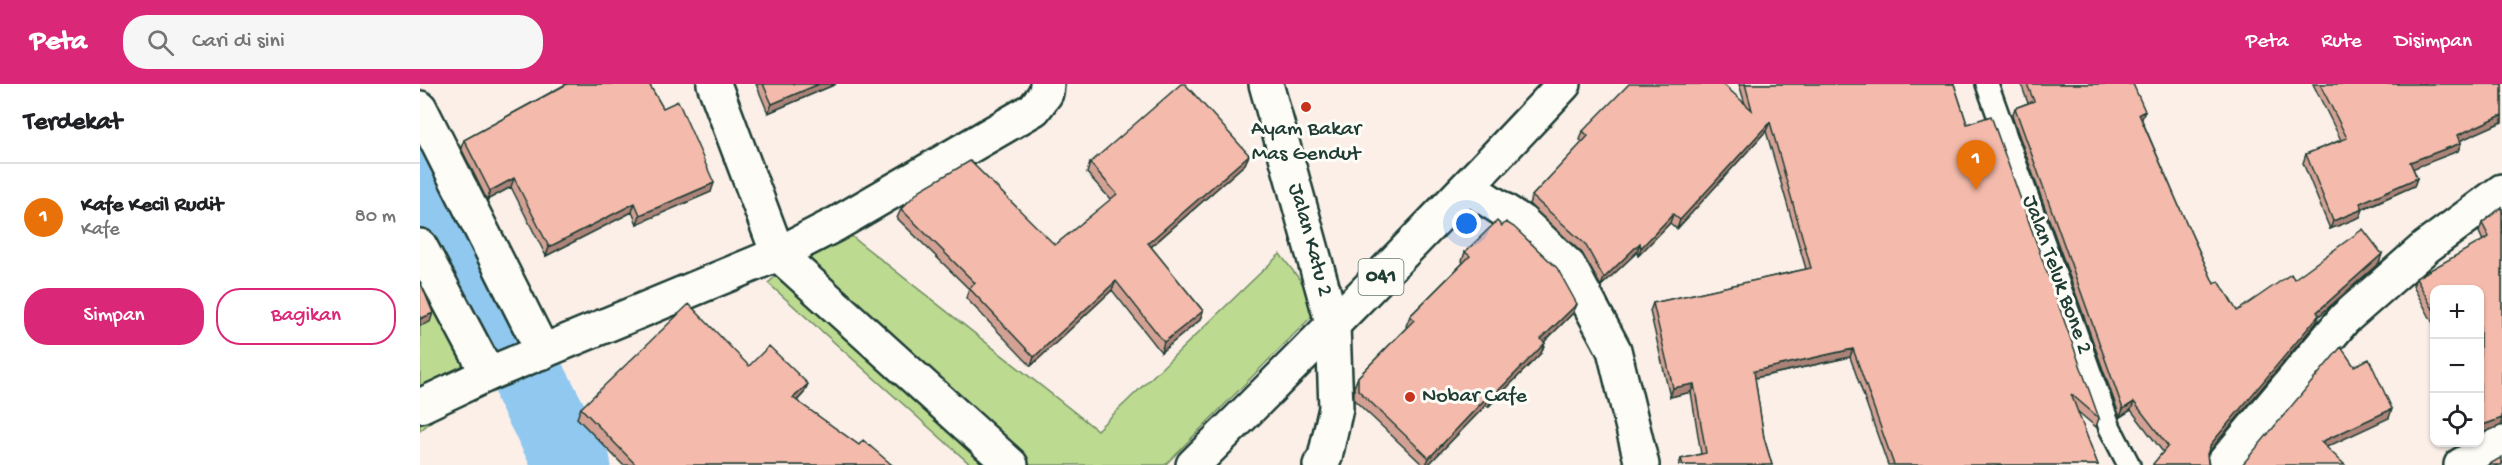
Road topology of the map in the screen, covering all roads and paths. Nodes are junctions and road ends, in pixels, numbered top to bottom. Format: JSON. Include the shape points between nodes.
{"nodes":[{"id":1,"x":714,"y":84,"type":"edge"},
{"id":2,"x":1047,"y":84,"type":"edge"},
{"id":3,"x":1266,"y":84,"type":"edge"},
{"id":4,"x":1564,"y":84,"type":"edge"},
{"id":5,"x":1987,"y":84,"type":"edge"},
{"id":6,"x":420,"y":108,"type":"edge"},
{"id":7,"x":1468,"y":187,"type":"junction"},
{"id":8,"x":2502,"y":191,"type":"edge"},
{"id":9,"x":420,"y":246,"type":"edge"},
{"id":10,"x":778,"y":254,"type":"junction"},
{"id":11,"x":1333,"y":326,"type":"junction"},
{"id":12,"x":543,"y":351,"type":"junction"},
{"id":13,"x":488,"y":374,"type":"junction"},
{"id":14,"x":420,"y":406,"type":"edge"},
{"id":15,"x":2502,"y":443,"type":"edge"},
{"id":16,"x":1011,"y":465,"type":"edge"},
{"id":17,"x":1193,"y":465,"type":"edge"},
{"id":18,"x":1320,"y":465,"type":"edge"},
{"id":19,"x":1642,"y":465,"type":"edge"},
{"id":20,"x":2129,"y":465,"type":"edge"},
{"id":21,"x":2222,"y":465,"type":"edge"},
{"id":22,"x":2461,"y":465,"type":"edge"}],
"edges":[{"from":1,"to":10,"type":"street"},
{"from":2,"to":10,"type":"street","via":[[1046,93],[1034,109]]},
{"from":3,"to":11,"type":"street","name":"Jalan Katu 2"},
{"from":4,"to":7,"type":"street","number":"041"},
{"from":5,"to":20,"type":"lane","name":"Jalan Teluk Bone 2","via":[[2110,428]]},
{"from":6,"to":12,"type":"street"},
{"from":7,"to":11,"type":"street","number":"041"},
{"from":7,"to":19,"type":"street","via":[[1521,222],[1569,266],[1614,350]]},
{"from":8,"to":21,"type":"street","via":[[2426,247],[2344,319]]},
{"from":9,"to":13,"type":"street"},
{"from":10,"to":12,"type":"street"},
{"from":10,"to":16,"type":"street"},
{"from":11,"to":17,"type":"street","number":"041"},
{"from":11,"to":18,"type":"street","name":"Jalan Katu 2","via":[[1336,408]]},
{"from":12,"to":13,"type":"street"},
{"from":13,"to":14,"type":"street"},
{"from":15,"to":22,"type":"street"}]}
